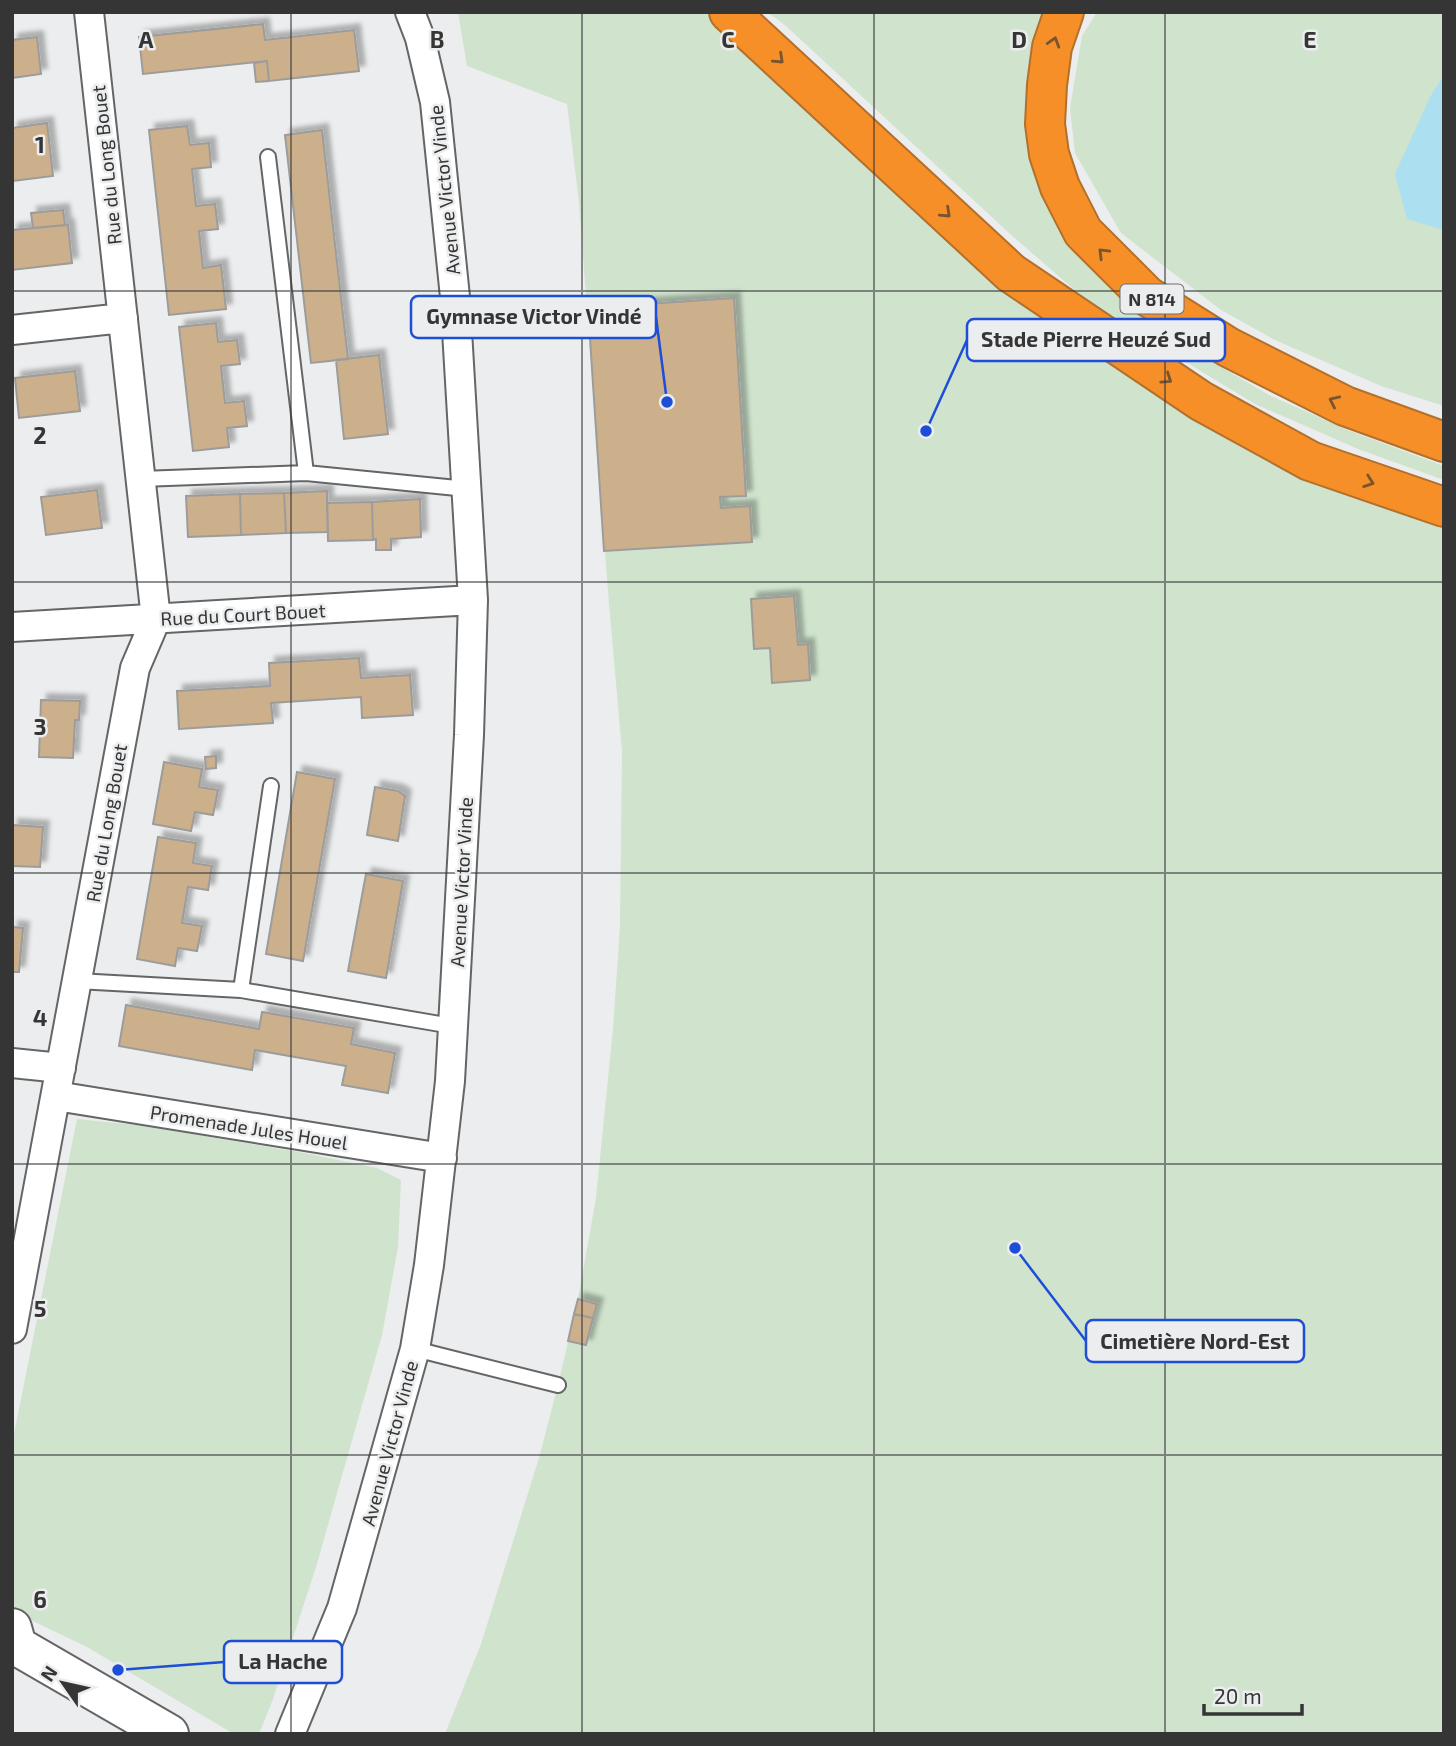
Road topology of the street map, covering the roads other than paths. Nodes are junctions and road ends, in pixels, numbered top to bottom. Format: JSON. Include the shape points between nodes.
{"nodes":[{"id":1,"x":89,"y":12,"type":"edge"},
{"id":2,"x":410,"y":12,"type":"edge"},
{"id":3,"x":729,"y":12,"type":"edge"},
{"id":4,"x":1064,"y":12,"type":"edge"},
{"id":5,"x":268,"y":157,"type":"dead end"},
{"id":6,"x":123,"y":318,"type":"junction"},
{"id":7,"x":12,"y":330,"type":"edge"},
{"id":8,"x":1444,"y":442,"type":"edge"},
{"id":9,"x":306,"y":473,"type":"junction"},
{"id":10,"x":141,"y":479,"type":"junction"},
{"id":11,"x":467,"y":489,"type":"junction"},
{"id":12,"x":1444,"y":507,"type":"edge"},
{"id":13,"x":473,"y":600,"type":"junction"},
{"id":14,"x":156,"y":619,"type":"junction"},
{"id":15,"x":12,"y":627,"type":"edge"},
{"id":16,"x":271,"y":786,"type":"dead end"},
{"id":17,"x":77,"y":981,"type":"junction"},
{"id":18,"x":241,"y":990,"type":"junction"},
{"id":19,"x":452,"y":1026,"type":"junction"},
{"id":20,"x":12,"y":1063,"type":"edge"},
{"id":21,"x":61,"y":1068,"type":"junction"},
{"id":22,"x":55,"y":1096,"type":"junction"},
{"id":23,"x":442,"y":1158,"type":"junction"},
{"id":24,"x":12,"y":1329,"type":"edge"},
{"id":25,"x":415,"y":1349,"type":"junction"},
{"id":26,"x":558,"y":1385,"type":"dead end"},
{"id":27,"x":14,"y":1642,"type":"edge"},
{"id":28,"x":169,"y":1734,"type":"edge"},
{"id":29,"x":290,"y":1734,"type":"edge"}],
"edges":[{"from":1,"to":6,"type":"street","name":"Rue du Long Bouet"},
{"from":2,"to":11,"type":"street","name":"Avenue Victor Vinde","via":[[435,103],[455,297]]},
{"from":3,"to":12,"type":"highway","number":"N 814","one_way":true,"via":[[1011,273],[1201,401],[1297,454]]},
{"from":8,"to":4,"type":"highway","number":"N 814","one_way":true,"via":[[1345,406],[1228,347],[1147,296],[1083,232],[1060,187],[1045,124],[1052,47]]},
{"from":5,"to":9,"type":"lane"},
{"from":6,"to":7,"type":"street"},
{"from":6,"to":10,"type":"street","name":"Rue du Long Bouet"},
{"from":9,"to":10,"type":"lane"},
{"from":9,"to":11,"type":"lane"},
{"from":10,"to":14,"type":"street","name":"Rue du Long Bouet"},
{"from":11,"to":13,"type":"street","name":"Avenue Victor Vinde"},
{"from":13,"to":14,"type":"street","name":"Rue du Court Bouet"},
{"from":13,"to":19,"type":"street","name":"Avenue Victor Vinde"},
{"from":14,"to":15,"type":"street","name":"Rue du Court Bouet"},
{"from":14,"to":17,"type":"street","name":"Rue du Long Bouet","via":[[135,668]]},
{"from":16,"to":18,"type":"lane"},
{"from":17,"to":18,"type":"lane"},
{"from":17,"to":21,"type":"street","name":"Rue du Long Bouet"},
{"from":18,"to":19,"type":"lane"},
{"from":19,"to":23,"type":"street","name":"Avenue Victor Vinde"},
{"from":20,"to":21,"type":"street"},
{"from":21,"to":22,"type":"street","name":"Rue du Long Bouet"},
{"from":22,"to":23,"type":"street","name":"Promenade Jules Houel"},
{"from":22,"to":24,"type":"street","name":"Rue du Long Bouet"},
{"from":23,"to":25,"type":"street","name":"Avenue Victor Vinde"},
{"from":25,"to":26,"type":"lane"},
{"from":25,"to":29,"type":"street","name":"Avenue Victor Vinde","via":[[342,1608]]},
{"from":27,"to":28,"type":"street"}]}
